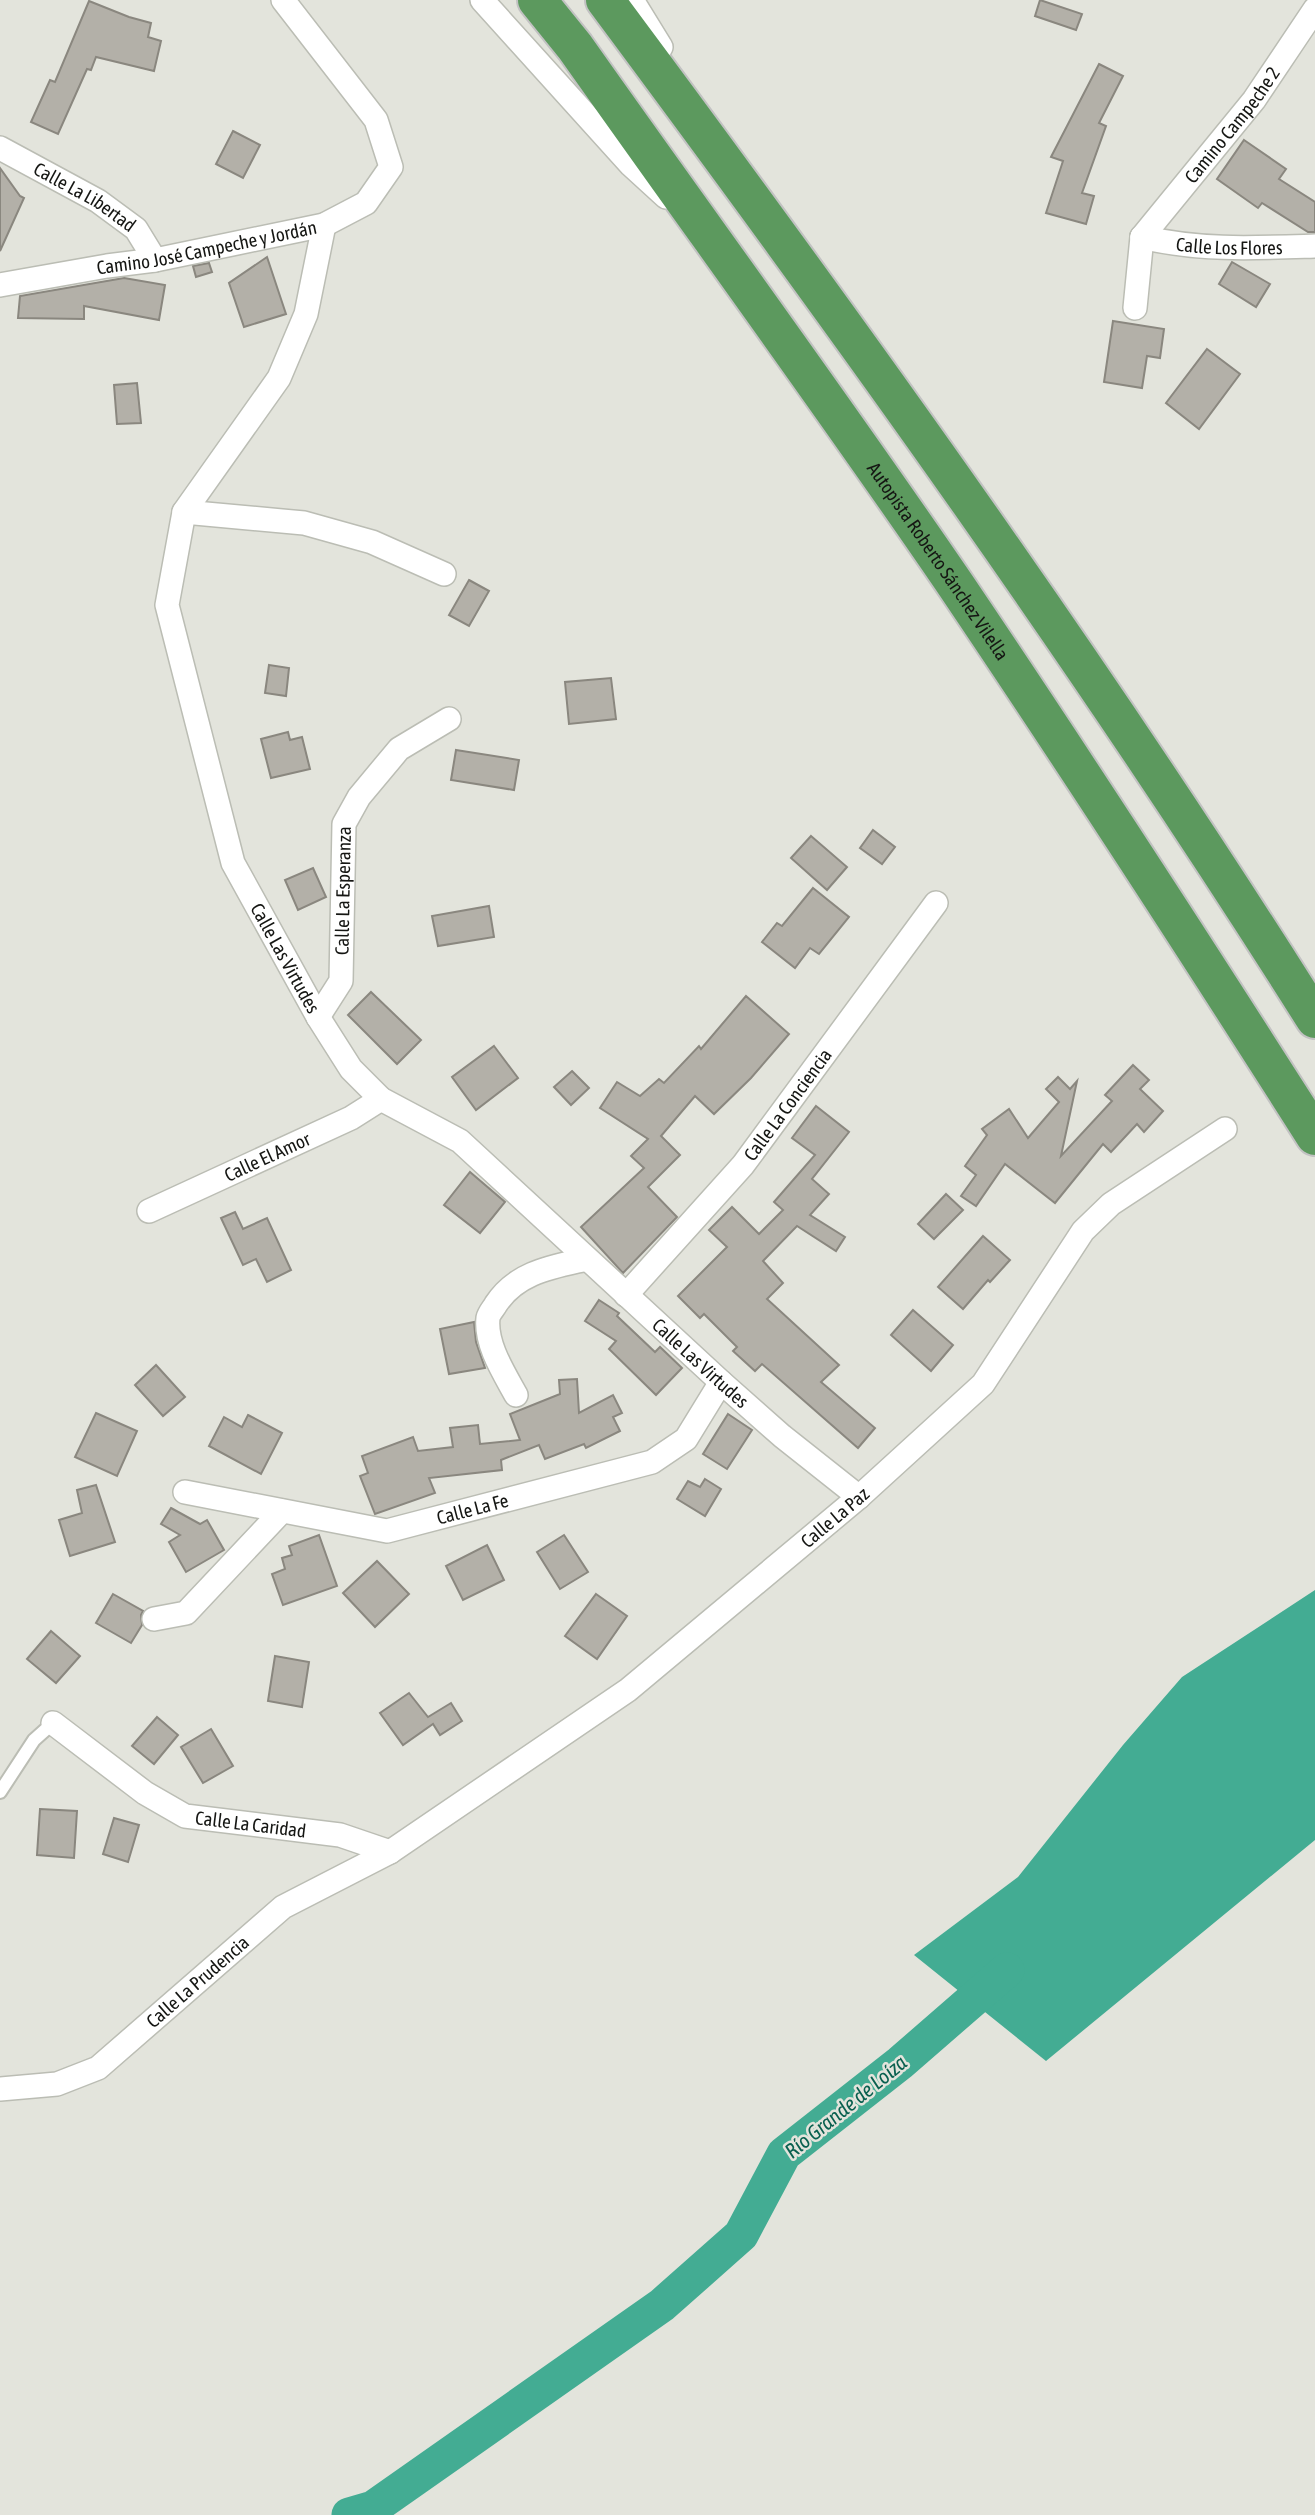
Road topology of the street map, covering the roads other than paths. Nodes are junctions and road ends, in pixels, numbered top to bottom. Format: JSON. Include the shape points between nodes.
{"nodes":[{"id":1,"x":283,"y":0,"type":"edge"},
{"id":2,"x":482,"y":0,"type":"edge"},
{"id":3,"x":537,"y":0,"type":"edge"},
{"id":4,"x":605,"y":0,"type":"edge"},
{"id":5,"x":632,"y":0,"type":"edge"},
{"id":6,"x":1315,"y":9,"type":"edge"},
{"id":7,"x":0,"y":148,"type":"edge"},
{"id":8,"x":762,"y":211,"type":"junction"},
{"id":9,"x":324,"y":225,"type":"junction"},
{"id":10,"x":708,"y":235,"type":"junction"},
{"id":11,"x":1142,"y":237,"type":"junction"},
{"id":12,"x":1315,"y":246,"type":"edge"},
{"id":13,"x":155,"y":260,"type":"junction"},
{"id":14,"x":0,"y":285,"type":"edge"},
{"id":15,"x":1135,"y":308,"type":"dead end"},
{"id":16,"x":184,"y":512,"type":"junction"},
{"id":17,"x":444,"y":574,"type":"dead end"},
{"id":18,"x":449,"y":719,"type":"dead end"},
{"id":19,"x":936,"y":903,"type":"dead end"},
{"id":20,"x":317,"y":1017,"type":"junction"},
{"id":21,"x":1315,"y":1019,"type":"edge"},
{"id":22,"x":381,"y":1099,"type":"junction"},
{"id":23,"x":1225,"y":1129,"type":"dead end"},
{"id":24,"x":1315,"y":1136,"type":"edge"},
{"id":25,"x":149,"y":1211,"type":"dead end"},
{"id":26,"x":587,"y":1259,"type":"junction"},
{"id":27,"x":626,"y":1295,"type":"junction"},
{"id":28,"x":721,"y":1382,"type":"junction"},
{"id":29,"x":516,"y":1395,"type":"dead end"},
{"id":30,"x":185,"y":1492,"type":"dead end"},
{"id":31,"x":859,"y":1497,"type":"junction"},
{"id":32,"x":282,"y":1511,"type":"junction"},
{"id":33,"x":154,"y":1619,"type":"dead end"},
{"id":34,"x":53,"y":1723,"type":"joint"},
{"id":35,"x":0,"y":1792,"type":"edge"},
{"id":36,"x":390,"y":1852,"type":"junction"},
{"id":37,"x":0,"y":2090,"type":"edge"}],
"edges":[{"from":1,"to":9,"type":"street","name":"Camino José Campeche y Jordán","via":[[376,120],[391,167],[366,202]]},
{"from":2,"to":10,"type":"street","via":[[631,165]]},
{"from":3,"to":10,"type":"highway","name":"Autopista Roberto Sánchez Vilella"},
{"from":4,"to":8,"type":"highway"},
{"from":5,"to":8,"type":"street"},
{"from":6,"to":11,"type":"street","name":"Camino Campeche 2","via":[[1254,100]]},
{"from":7,"to":13,"type":"street","name":"Calle La Libertad","via":[[98,201],[136,229]]},
{"from":8,"to":21,"type":"highway","via":[[1009,556],[1233,888]]},
{"from":9,"to":13,"type":"street","name":"Camino José Campeche y Jordán"},
{"from":9,"to":16,"type":"street","name":"Calle Las Virtudes","via":[[306,314],[279,378]]},
{"from":10,"to":24,"type":"highway","name":"Autopista Roberto Sánchez Vilella","via":[[956,586]]},
{"from":11,"to":12,"type":"street","name":"Calle Los Flores","via":[[1228,249]]},
{"from":11,"to":15,"type":"street"},
{"from":13,"to":14,"type":"street","name":"Camino José Campeche y Jordán"},
{"from":16,"to":17,"type":"street","via":[[304,523],[372,542]]},
{"from":16,"to":20,"type":"street","name":"Calle Las Virtudes","via":[[167,605],[233,863]]},
{"from":18,"to":20,"type":"street","name":"Calle La Esperanza","via":[[399,749],[359,797],[344,824],[341,981]]},
{"from":19,"to":27,"type":"street","name":"Calle La Conciencia","via":[[743,1165]]},
{"from":20,"to":22,"type":"street","name":"Calle Las Virtudes","via":[[351,1069]]},
{"from":22,"to":25,"type":"street","name":"Calle El Amor","via":[[351,1118]]},
{"from":22,"to":26,"type":"street","name":"Calle Las Virtudes","via":[[460,1140]]},
{"from":23,"to":31,"type":"street","name":"Calle La Paz","via":[[1111,1204],[1083,1231],[983,1384]]},
{"from":26,"to":27,"type":"street","name":"Calle Las Virtudes"},
{"from":26,"to":29,"type":"street","via":[[519,1279],[488,1316],[497,1359]]},
{"from":27,"to":28,"type":"street","name":"Calle Las Virtudes"},
{"from":28,"to":31,"type":"street","name":"Calle Las Virtudes"},
{"from":28,"to":32,"type":"street","name":"Calle La Fe","via":[[686,1439],[652,1462],[387,1531]]},
{"from":30,"to":32,"type":"street","name":"Calle La Fe"},
{"from":31,"to":36,"type":"street","name":"Calle La Paz","via":[[628,1690]]},
{"from":32,"to":33,"type":"street","via":[[186,1612]]},
{"from":34,"to":35,"type":"lane","via":[[34,1740]]},
{"from":34,"to":36,"type":"street","name":"Calle La Caridad","via":[[145,1793],[185,1816],[340,1835]]},
{"from":36,"to":37,"type":"street","name":"Calle La Prudencia","via":[[283,1907],[97,2068],[57,2084]]}]}
